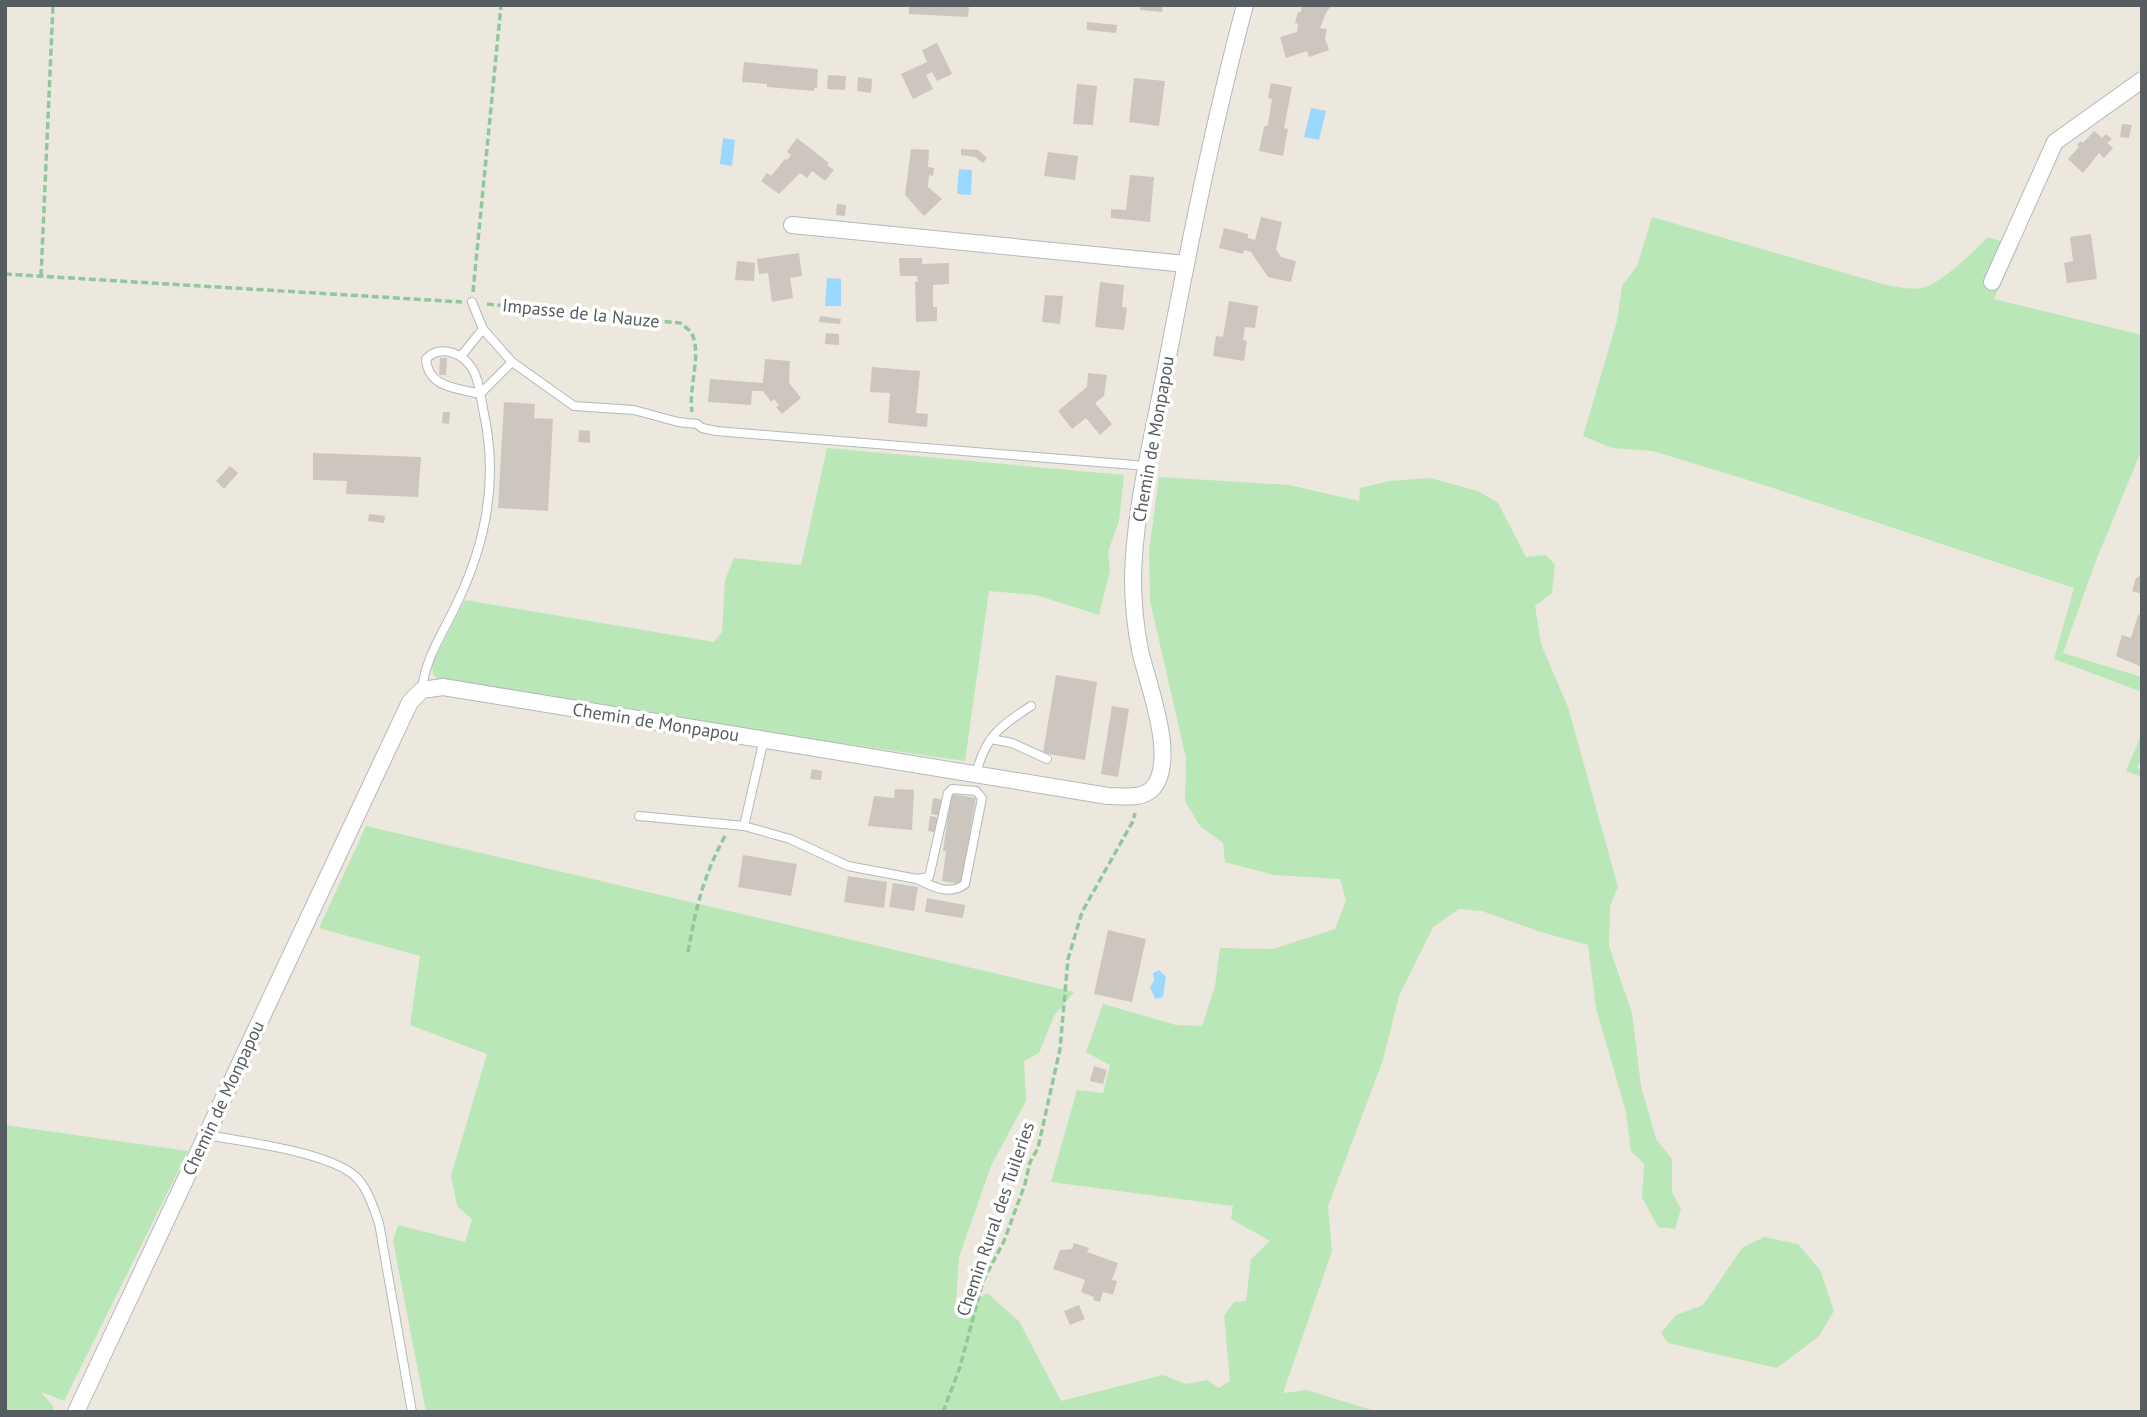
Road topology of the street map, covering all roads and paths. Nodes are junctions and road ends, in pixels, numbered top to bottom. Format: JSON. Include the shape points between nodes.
{"nodes":[{"id":1,"x":53,"y":5,"type":"edge"},
{"id":2,"x":501,"y":5,"type":"edge"},
{"id":3,"x":1245,"y":5,"type":"edge"},
{"id":4,"x":2142,"y":80,"type":"edge"},
{"id":5,"x":792,"y":225,"type":"dead end"},
{"id":6,"x":1186,"y":264,"type":"junction"},
{"id":7,"x":5,"y":274,"type":"edge"},
{"id":8,"x":41,"y":276,"type":"junction"},
{"id":9,"x":1992,"y":282,"type":"dead end"},
{"id":10,"x":472,"y":302,"type":"junction"},
{"id":11,"x":482,"y":329,"type":"junction"},
{"id":12,"x":461,"y":356,"type":"junction"},
{"id":13,"x":512,"y":362,"type":"junction"},
{"id":14,"x":480,"y":394,"type":"junction"},
{"id":15,"x":697,"y":424,"type":"junction"},
{"id":16,"x":1147,"y":466,"type":"junction"},
{"id":17,"x":422,"y":690,"type":"junction"},
{"id":18,"x":1031,"y":706,"type":"dead end"},
{"id":19,"x":764,"y":739,"type":"junction"},
{"id":20,"x":991,"y":739,"type":"junction"},
{"id":21,"x":1047,"y":759,"type":"dead end"},
{"id":22,"x":976,"y":774,"type":"junction"},
{"id":23,"x":1136,"y":797,"type":"junction"},
{"id":24,"x":639,"y":816,"type":"dead end"},
{"id":25,"x":731,"y":825,"type":"junction"},
{"id":26,"x":744,"y":826,"type":"junction"},
{"id":27,"x":917,"y":880,"type":"junction"},
{"id":28,"x":688,"y":952,"type":"dead end"},
{"id":29,"x":205,"y":1135,"type":"junction"},
{"id":30,"x":76,"y":1412,"type":"edge"},
{"id":31,"x":412,"y":1412,"type":"edge"},
{"id":32,"x":943,"y":1412,"type":"edge"}],
"edges":[{"from":1,"to":8,"type":"path"},
{"from":2,"to":10,"type":"path"},
{"from":3,"to":6,"type":"street","name":"Chemin de Monpapou","via":[[1210,142]]},
{"from":4,"to":9,"type":"street","via":[[2055,142]]},
{"from":5,"to":6,"type":"street"},
{"from":6,"to":16,"type":"street","name":"Chemin de Monpapou"},
{"from":7,"to":8,"type":"path","name":"Impasse de la Nauze"},
{"from":8,"to":10,"type":"path","name":"Impasse de la Nauze"},
{"from":10,"to":11,"type":"lane"},
{"from":10,"to":15,"type":"path","name":"Impasse de la Nauze","via":[[680,323],[691,332],[696,350],[691,410]]},
{"from":11,"to":12,"type":"lane"},
{"from":11,"to":13,"type":"lane"},
{"from":12,"to":14,"type":"lane","via":[[471,366]]},
{"from":12,"to":14,"type":"lane","via":[[436,352],[426,359],[427,369],[442,385]]},
{"from":13,"to":14,"type":"lane"},
{"from":13,"to":15,"type":"lane","via":[[574,406],[634,410]]},
{"from":14,"to":17,"type":"lane","via":[[491,486],[483,536],[459,600],[428,661]]},
{"from":15,"to":16,"type":"lane","via":[[716,432]]},
{"from":16,"to":23,"type":"street","name":"Chemin de Monpapou","via":[[1136,538],[1134,604],[1162,761],[1153,788]]},
{"from":17,"to":19,"type":"street","name":"Chemin de Monpapou","via":[[443,687]]},
{"from":17,"to":29,"type":"street","name":"Chemin de Monpapou","via":[[410,702]]},
{"from":18,"to":20,"type":"lane","via":[[1002,725]]},
{"from":19,"to":22,"type":"street","name":"Chemin de Monpapou"},
{"from":19,"to":26,"type":"lane"},
{"from":20,"to":21,"type":"lane"},
{"from":20,"to":22,"type":"lane","via":[[981,753]]},
{"from":22,"to":23,"type":"street","name":"Chemin de Monpapou"},
{"from":23,"to":32,"type":"path","name":"Chemin Rural des Tuileries","via":[[1133,821],[1095,888],[1068,959],[1060,1049],[1038,1148],[984,1281],[961,1367]]},
{"from":24,"to":25,"type":"lane"},
{"from":25,"to":26,"type":"lane"},
{"from":25,"to":28,"type":"path","via":[[708,866]]},
{"from":26,"to":27,"type":"lane","via":[[790,839],[848,866]]},
{"from":27,"to":27,"type":"lane","via":[[929,877],[948,793],[953,789],[976,791],[982,798],[965,884],[958,889],[939,889]]},
{"from":29,"to":30,"type":"street","name":"Chemin de Monpapou"},
{"from":29,"to":31,"type":"lane","via":[[264,1144],[341,1166],[357,1178],[379,1223]]}]}
